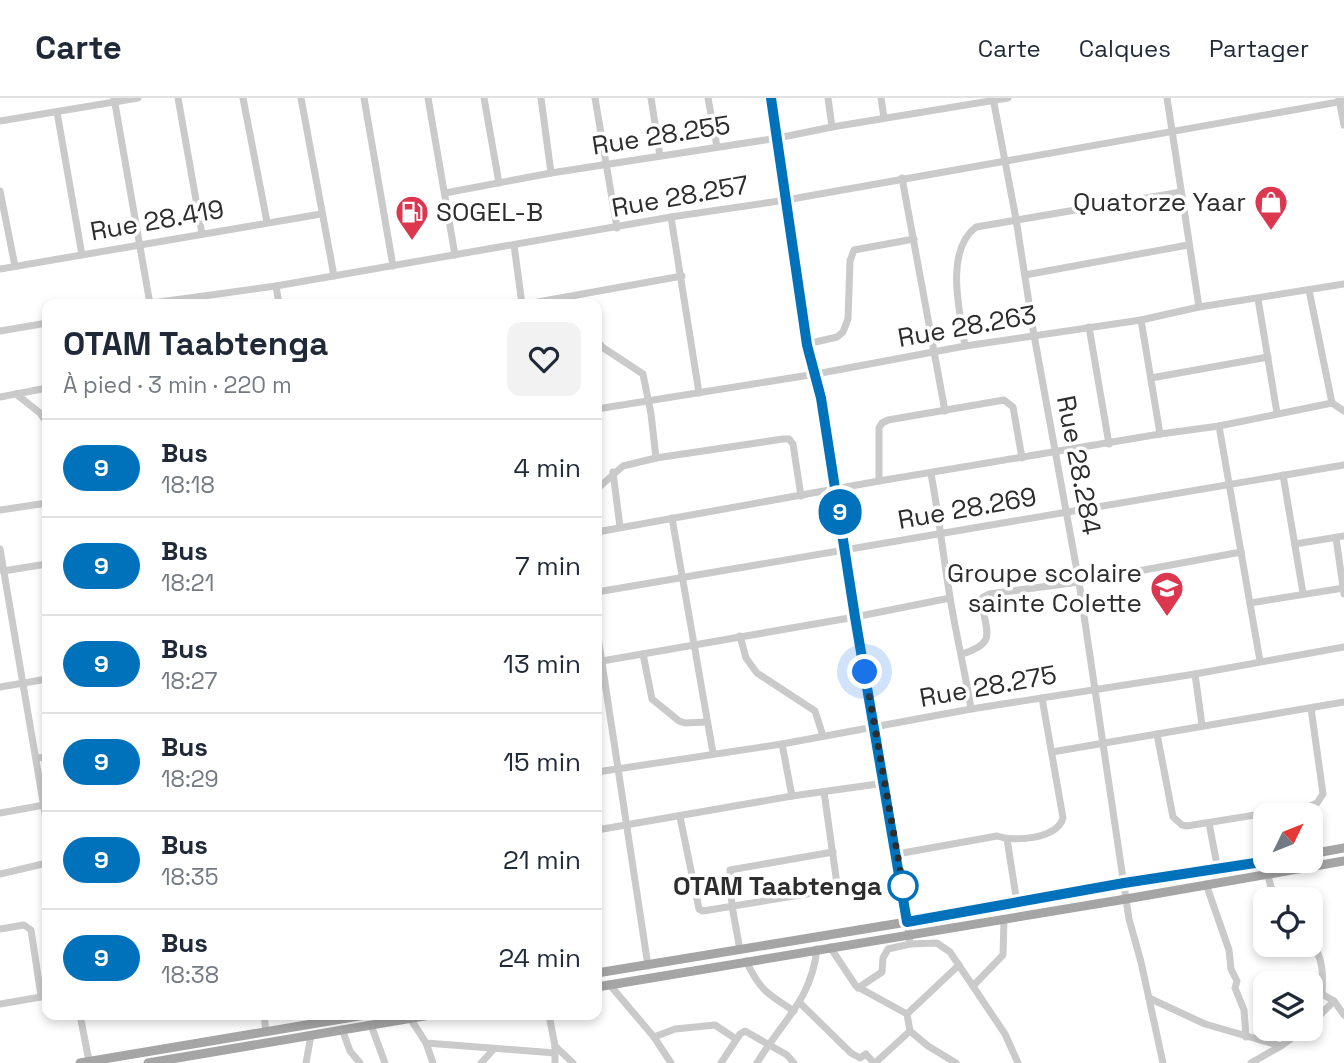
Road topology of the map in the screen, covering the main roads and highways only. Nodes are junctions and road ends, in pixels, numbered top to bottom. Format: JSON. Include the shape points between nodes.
{"nodes":[{"id":1,"x":1344,"y":848,"type":"edge"},
{"id":2,"x":1323,"y":852,"type":"edge"},
{"id":3,"x":1344,"y":861,"type":"edge"},
{"id":4,"x":1253,"y":864,"type":"edge"},
{"id":5,"x":602,"y":972,"type":"edge"},
{"id":6,"x":602,"y":986,"type":"edge"},
{"id":7,"x":336,"y":1020,"type":"edge"},
{"id":8,"x":399,"y":1020,"type":"edge"},
{"id":9,"x":200,"y":1058,"type":"edge"},
{"id":10,"x":84,"y":1062,"type":"edge"},
{"id":11,"x":148,"y":1063,"type":"edge"}],
"edges":[{"from":1,"to":2,"type":"main road"},
{"from":3,"to":6,"type":"main road","via":[[910,939],[830,947]]},
{"from":4,"to":5,"type":"main road"},
{"from":7,"to":10,"type":"main road"},
{"from":8,"to":9,"type":"main road"},
{"from":9,"to":11,"type":"main road"}]}
